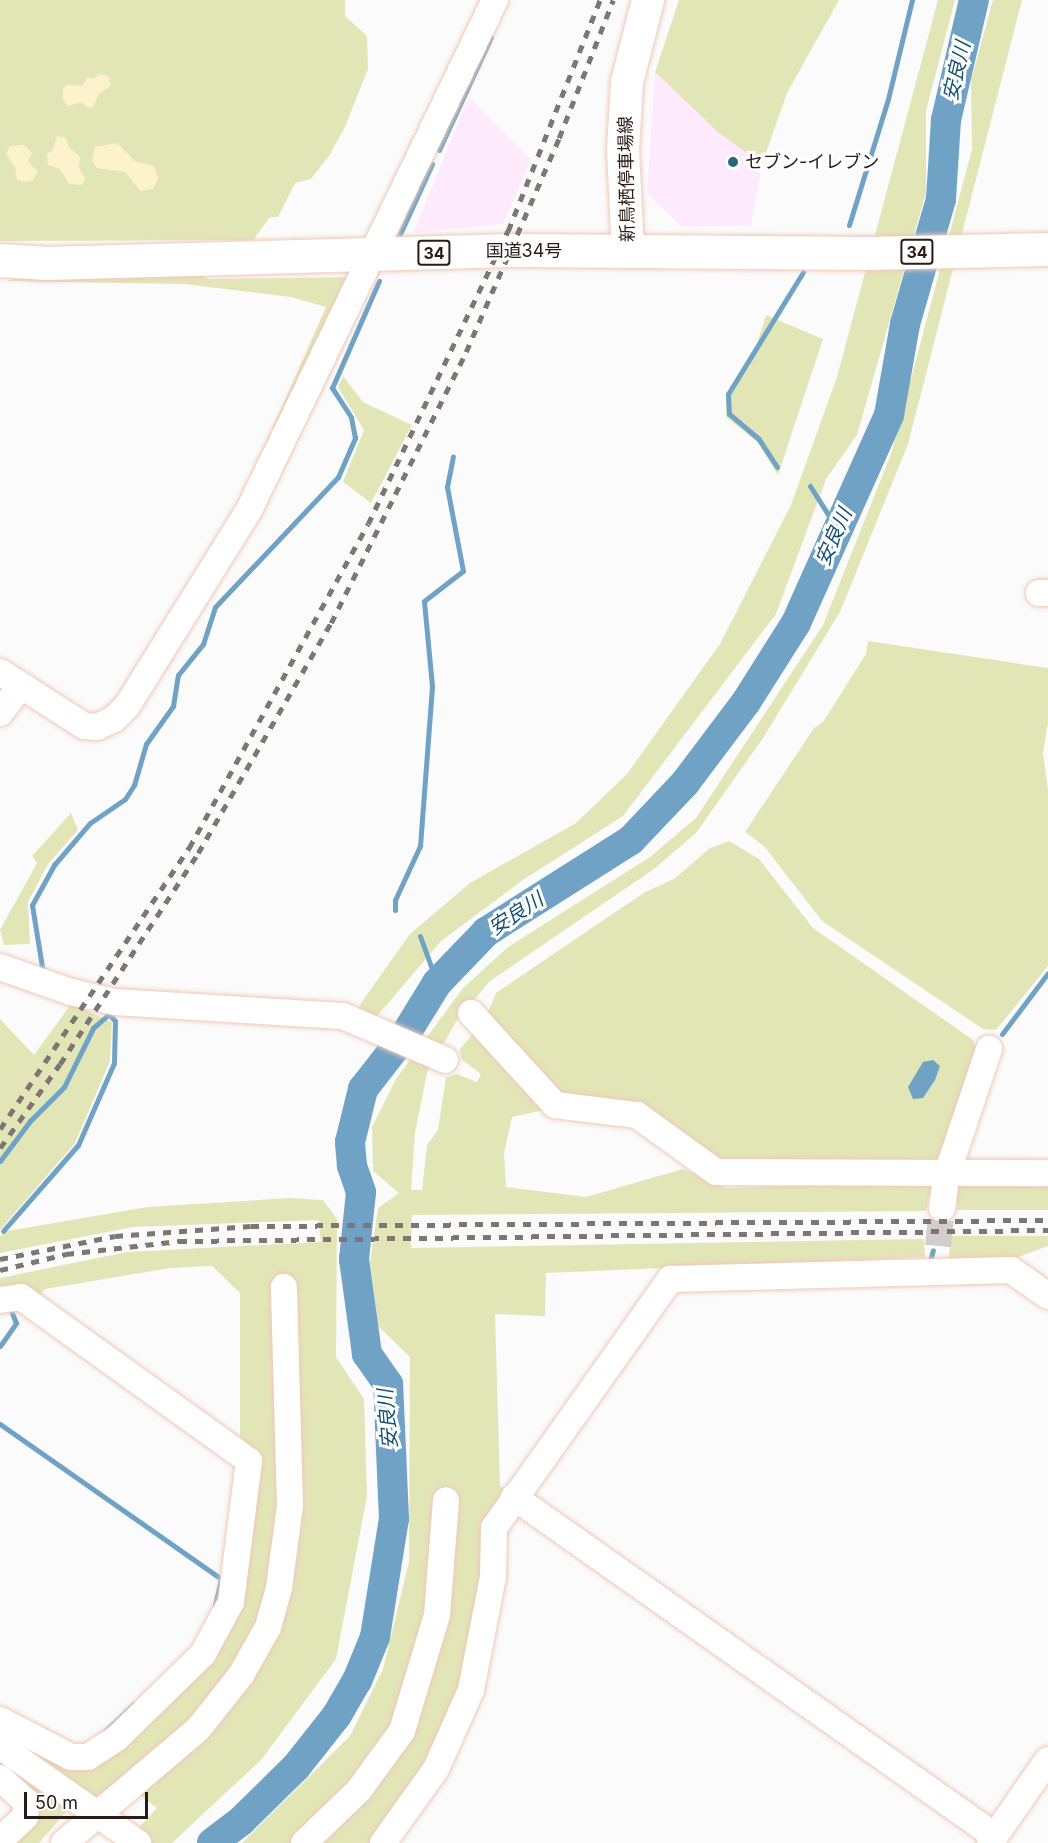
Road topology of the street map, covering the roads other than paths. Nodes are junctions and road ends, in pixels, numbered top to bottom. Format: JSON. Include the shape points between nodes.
{"nodes":[{"id":1,"x":495,"y":0,"type":"edge"},
{"id":2,"x":648,"y":0,"type":"edge"},
{"id":3,"x":1048,"y":249,"type":"edge"},
{"id":4,"x":628,"y":252,"type":"junction"},
{"id":5,"x":371,"y":255,"type":"junction"},
{"id":6,"x":0,"y":260,"type":"edge"},
{"id":7,"x":10,"y":680,"type":"edge"},
{"id":8,"x":0,"y":712,"type":"edge"},
{"id":9,"x":0,"y":967,"type":"edge"},
{"id":10,"x":471,"y":1013,"type":"dead end"},
{"id":11,"x":989,"y":1049,"type":"dead end"},
{"id":12,"x":441,"y":1058,"type":"dead end"},
{"id":13,"x":1048,"y":1173,"type":"edge"},
{"id":14,"x":946,"y":1174,"type":"junction"},
{"id":15,"x":942,"y":1208,"type":"tunnel mouth"},
{"id":16,"x":284,"y":1287,"type":"dead end"},
{"id":17,"x":1048,"y":1296,"type":"edge"},
{"id":18,"x":0,"y":1300,"type":"edge"},
{"id":19,"x":514,"y":1497,"type":"junction"},
{"id":20,"x":446,"y":1500,"type":"dead end"},
{"id":21,"x":0,"y":1720,"type":"edge"},
{"id":22,"x":0,"y":1746,"type":"edge"},
{"id":23,"x":1048,"y":1760,"type":"edge"},
{"id":24,"x":0,"y":1778,"type":"edge"},
{"id":25,"x":102,"y":1818,"type":"junction"},
{"id":26,"x":992,"y":1839,"type":"edge"},
{"id":27,"x":0,"y":1840,"type":"edge"},
{"id":28,"x":64,"y":1843,"type":"edge"},
{"id":29,"x":138,"y":1843,"type":"edge"},
{"id":30,"x":304,"y":1843,"type":"edge"},
{"id":31,"x":383,"y":1843,"type":"edge"}],
"edges":[{"from":1,"to":5,"type":"street"},
{"from":2,"to":4,"type":"main road","name":"新鳥栖停車場線","via":[[627,82],[623,150]]},
{"from":3,"to":4,"type":"highway","name":"国道34号","number":"34"},
{"from":4,"to":5,"type":"highway","name":"国道34号","number":"34","via":[[520,250]]},
{"from":5,"to":6,"type":"highway","name":"国道34号","number":"34","via":[[46,263]]},
{"from":5,"to":7,"type":"street","via":[[249,510],[127,706],[114,719],[97,727],[84,726]]},
{"from":7,"to":8,"type":"street"},
{"from":9,"to":12,"type":"street","via":[[71,992],[115,1002],[343,1016]]},
{"from":10,"to":14,"type":"street","via":[[555,1105],[637,1115],[716,1172]]},
{"from":11,"to":14,"type":"street"},
{"from":13,"to":14,"type":"street"},
{"from":14,"to":15,"type":"street"},
{"from":16,"to":25,"type":"street","via":[[290,1506],[279,1588],[268,1628],[241,1675],[199,1728]]},
{"from":17,"to":19,"type":"street","via":[[1011,1270],[937,1258],[670,1279]]},
{"from":18,"to":21,"type":"street","via":[[21,1297],[249,1461],[231,1602],[203,1654],[117,1738],[88,1757],[71,1757]]},
{"from":19,"to":26,"type":"street"},
{"from":19,"to":31,"type":"street","via":[[494,1528],[493,1577],[471,1690],[436,1769]]},
{"from":20,"to":30,"type":"street","via":[[437,1615],[402,1731],[359,1790]]},
{"from":22,"to":25,"type":"street"},
{"from":23,"to":26,"type":"street"},
{"from":24,"to":27,"type":"street","via":[[27,1802],[25,1817]]},
{"from":25,"to":28,"type":"street"},
{"from":25,"to":29,"type":"street"}]}
